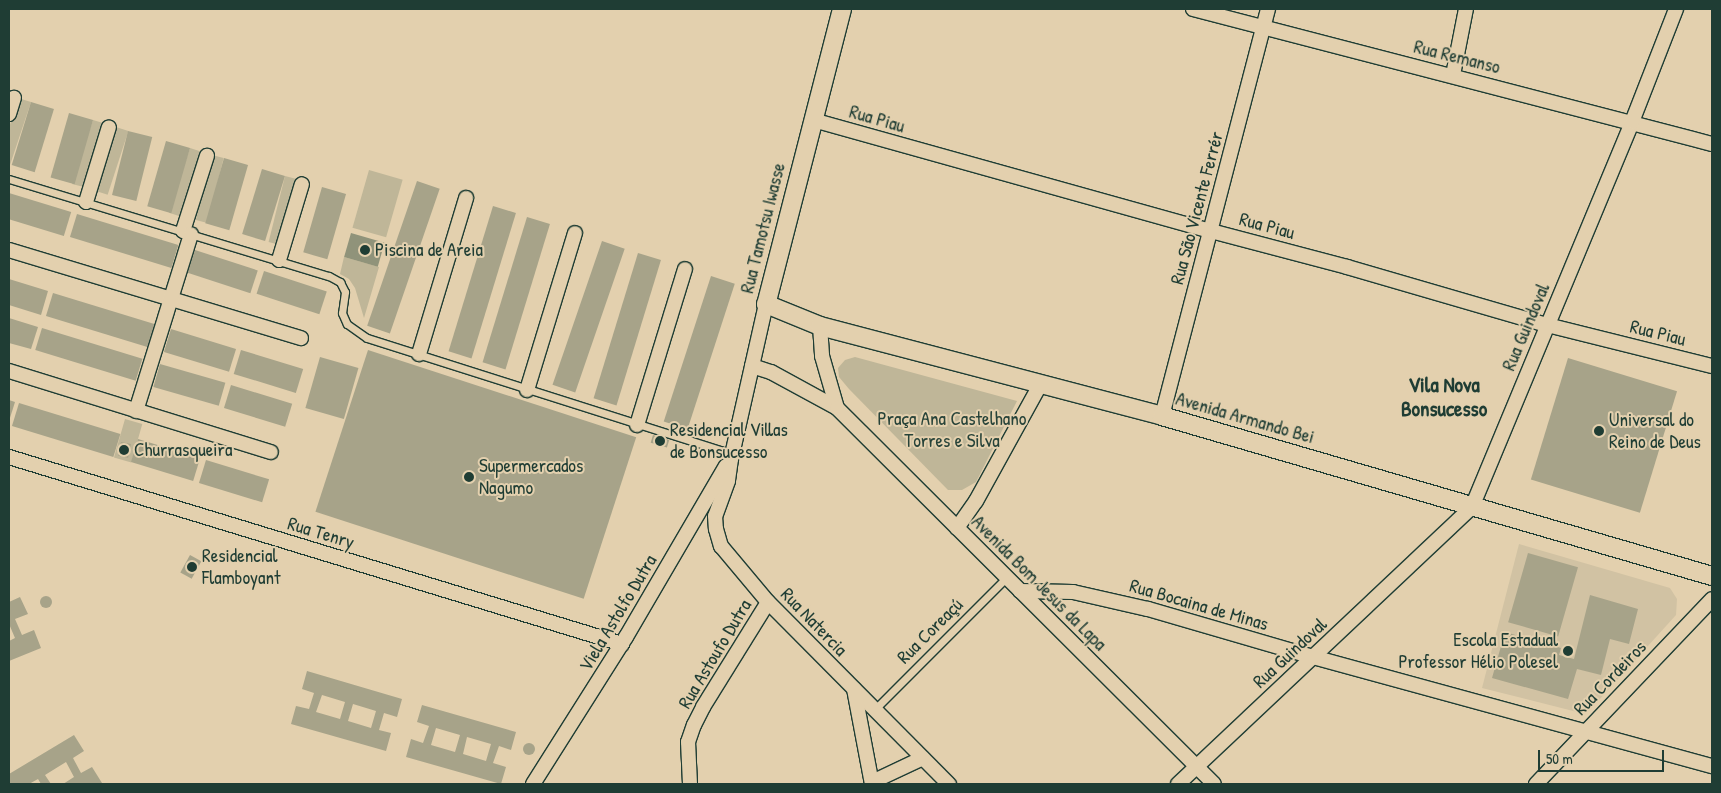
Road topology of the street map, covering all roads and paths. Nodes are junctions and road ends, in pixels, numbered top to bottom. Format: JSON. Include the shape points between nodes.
{"nodes":[{"id":1,"x":842,"y":9,"type":"edge"},
{"id":2,"x":1193,"y":9,"type":"edge"},
{"id":3,"x":1268,"y":9,"type":"edge"},
{"id":4,"x":1466,"y":9,"type":"edge"},
{"id":5,"x":1676,"y":9,"type":"edge"},
{"id":6,"x":1265,"y":28,"type":"junction"},
{"id":7,"x":1453,"y":75,"type":"junction"},
{"id":8,"x":14,"y":98,"type":"dead end"},
{"id":9,"x":9,"y":114,"type":"edge"},
{"id":10,"x":813,"y":120,"type":"junction"},
{"id":11,"x":1632,"y":122,"type":"junction"},
{"id":12,"x":109,"y":127,"type":"dead end"},
{"id":13,"x":1712,"y":144,"type":"edge"},
{"id":14,"x":207,"y":156,"type":"dead end"},
{"id":15,"x":9,"y":179,"type":"edge"},
{"id":16,"x":302,"y":184,"type":"dead end"},
{"id":17,"x":466,"y":198,"type":"dead end"},
{"id":18,"x":86,"y":202,"type":"junction"},
{"id":19,"x":1210,"y":231,"type":"junction"},
{"id":20,"x":187,"y":233,"type":"junction"},
{"id":21,"x":575,"y":233,"type":"dead end"},
{"id":22,"x":9,"y":250,"type":"edge"},
{"id":23,"x":279,"y":260,"type":"junction"},
{"id":24,"x":685,"y":269,"type":"dead end"},
{"id":25,"x":171,"y":299,"type":"junction"},
{"id":26,"x":766,"y":304,"type":"junction"},
{"id":27,"x":1547,"y":325,"type":"junction"},
{"id":28,"x":820,"y":326,"type":"junction"},
{"id":29,"x":301,"y":338,"type":"dead end"},
{"id":30,"x":419,"y":354,"type":"junction"},
{"id":31,"x":752,"y":366,"type":"junction"},
{"id":32,"x":1712,"y":366,"type":"edge"},
{"id":33,"x":9,"y":371,"type":"edge"},
{"id":34,"x":1040,"y":384,"type":"junction"},
{"id":35,"x":528,"y":390,"type":"junction"},
{"id":36,"x":837,"y":408,"type":"junction"},
{"id":37,"x":136,"y":411,"type":"junction"},
{"id":38,"x":1162,"y":416,"type":"junction"},
{"id":39,"x":637,"y":425,"type":"junction"},
{"id":40,"x":271,"y":452,"type":"dead end"},
{"id":41,"x":9,"y":457,"type":"edge"},
{"id":42,"x":731,"y":457,"type":"junction"},
{"id":43,"x":1472,"y":507,"type":"junction"},
{"id":44,"x":958,"y":528,"type":"junction"},
{"id":45,"x":1712,"y":576,"type":"edge"},
{"id":46,"x":1007,"y":577,"type":"junction"},
{"id":47,"x":1020,"y":591,"type":"junction"},
{"id":48,"x":1712,"y":599,"type":"edge"},
{"id":49,"x":768,"y":602,"type":"junction"},
{"id":50,"x":622,"y":644,"type":"junction"},
{"id":51,"x":1314,"y":657,"type":"junction"},
{"id":52,"x":854,"y":689,"type":"junction"},
{"id":53,"x":875,"y":708,"type":"junction"},
{"id":54,"x":1584,"y":732,"type":"junction"},
{"id":55,"x":923,"y":758,"type":"junction"},
{"id":56,"x":1195,"y":765,"type":"junction"},
{"id":57,"x":1712,"y":766,"type":"edge"},
{"id":58,"x":872,"y":783,"type":"edge"},
{"id":59,"x":533,"y":784,"type":"edge"},
{"id":60,"x":690,"y":784,"type":"edge"},
{"id":61,"x":949,"y":784,"type":"edge"},
{"id":62,"x":1178,"y":784,"type":"edge"},
{"id":63,"x":1214,"y":784,"type":"edge"},
{"id":64,"x":1536,"y":784,"type":"edge"}],
"edges":[{"from":1,"to":10,"type":"street","name":"Rua Tamotsu Iwasse"},
{"from":2,"to":6,"type":"street","name":"Rua Remanso"},
{"from":3,"to":6,"type":"street","name":"Rua São Vicente Ferrér"},
{"from":4,"to":7,"type":"street"},
{"from":5,"to":11,"type":"street","name":"Rua Guindoval"},
{"from":6,"to":7,"type":"street","name":"Rua Remanso"},
{"from":6,"to":19,"type":"street","name":"Rua São Vicente Ferrér"},
{"from":7,"to":11,"type":"street","name":"Rua Remanso"},
{"from":8,"to":9,"type":"street"},
{"from":10,"to":19,"type":"street","name":"Rua Piau"},
{"from":10,"to":26,"type":"street","name":"Rua Tamotsu Iwasse"},
{"from":11,"to":13,"type":"street","name":"Rua Remanso"},
{"from":11,"to":27,"type":"street","name":"Rua Guindoval"},
{"from":12,"to":18,"type":"street"},
{"from":14,"to":20,"type":"street"},
{"from":15,"to":18,"type":"lane"},
{"from":16,"to":23,"type":"street"},
{"from":17,"to":30,"type":"street"},
{"from":18,"to":20,"type":"lane"},
{"from":19,"to":27,"type":"street","name":"Rua Piau"},
{"from":19,"to":38,"type":"street","name":"Rua São Vicente Ferrér"},
{"from":20,"to":23,"type":"lane"},
{"from":20,"to":25,"type":"street"},
{"from":21,"to":35,"type":"street"},
{"from":22,"to":25,"type":"street"},
{"from":23,"to":30,"type":"lane","via":[[340,282],[345,292],[342,313],[347,324],[357,333]]},
{"from":24,"to":39,"type":"street"},
{"from":25,"to":29,"type":"street"},
{"from":25,"to":37,"type":"street"},
{"from":26,"to":28,"type":"street","name":"Avenida Armando Bei"},
{"from":26,"to":31,"type":"street","name":"Rua Tamotsu Iwasse"},
{"from":27,"to":32,"type":"street","name":"Rua Piau"},
{"from":27,"to":43,"type":"street","name":"Rua Guindoval"},
{"from":28,"to":34,"type":"street","name":"Avenida Armando Bei"},
{"from":28,"to":36,"type":"street","name":"Avenida Bom Jesus da Lapa","via":[[822,356]]},
{"from":30,"to":35,"type":"lane"},
{"from":31,"to":36,"type":"street","name":"Avenida Bom Jesus da Lapa","via":[[771,372]]},
{"from":31,"to":42,"type":"street","name":"Rua Tamotsu Iwasse"},
{"from":33,"to":37,"type":"street"},
{"from":34,"to":38,"type":"street","name":"Avenida Armando Bei"},
{"from":34,"to":44,"type":"street"},
{"from":35,"to":39,"type":"lane"},
{"from":36,"to":44,"type":"street","name":"Avenida Bom Jesus da Lapa"},
{"from":37,"to":40,"type":"street"},
{"from":38,"to":43,"type":"street","name":"Avenida Armando Bei"},
{"from":39,"to":42,"type":"lane"},
{"from":41,"to":50,"type":"street","name":"Rua Tenry"},
{"from":42,"to":49,"type":"street","name":"Rua Natercia","via":[[728,481],[715,516],[716,529],[721,546]]},
{"from":42,"to":50,"type":"street","name":"Viela Astolfo Dutra"},
{"from":43,"to":45,"type":"street","name":"Avenida Armando Bei"},
{"from":43,"to":51,"type":"street","name":"Rua Guindoval"},
{"from":44,"to":46,"type":"street","name":"Avenida Bom Jesus da Lapa"},
{"from":46,"to":47,"type":"street","name":"Avenida Bom Jesus da Lapa"},
{"from":46,"to":53,"type":"lane","name":"Rua Coreaçú"},
{"from":47,"to":51,"type":"street","name":"Rua Bocaina de Minas","via":[[1073,592],[1107,599]]},
{"from":47,"to":56,"type":"street","name":"Avenida Bom Jesus da Lapa"},
{"from":48,"to":54,"type":"street","name":"Rua Cordeiros"},
{"from":49,"to":52,"type":"street","name":"Rua Natercia"},
{"from":49,"to":60,"type":"street","name":"Rua Astoufo Dutra","via":[[694,725],[688,742]]},
{"from":50,"to":59,"type":"street","name":"Viela Astolfo Dutra"},
{"from":51,"to":54,"type":"street","name":"Rua Bocaina de Minas"},
{"from":51,"to":56,"type":"street","name":"Rua Guindoval"},
{"from":52,"to":53,"type":"street","name":"Rua Natercia"},
{"from":52,"to":58,"type":"street"},
{"from":53,"to":55,"type":"street","name":"Rua Natercia"},
{"from":54,"to":57,"type":"street","name":"Rua Bocaina de Minas"},
{"from":54,"to":64,"type":"street","name":"Rua Cordeiros"},
{"from":55,"to":58,"type":"street"},
{"from":55,"to":61,"type":"street","name":"Rua Natercia"},
{"from":56,"to":62,"type":"street","name":"Rua Guindoval"},
{"from":56,"to":63,"type":"street","name":"Avenida Bom Jesus da Lapa"}]}
